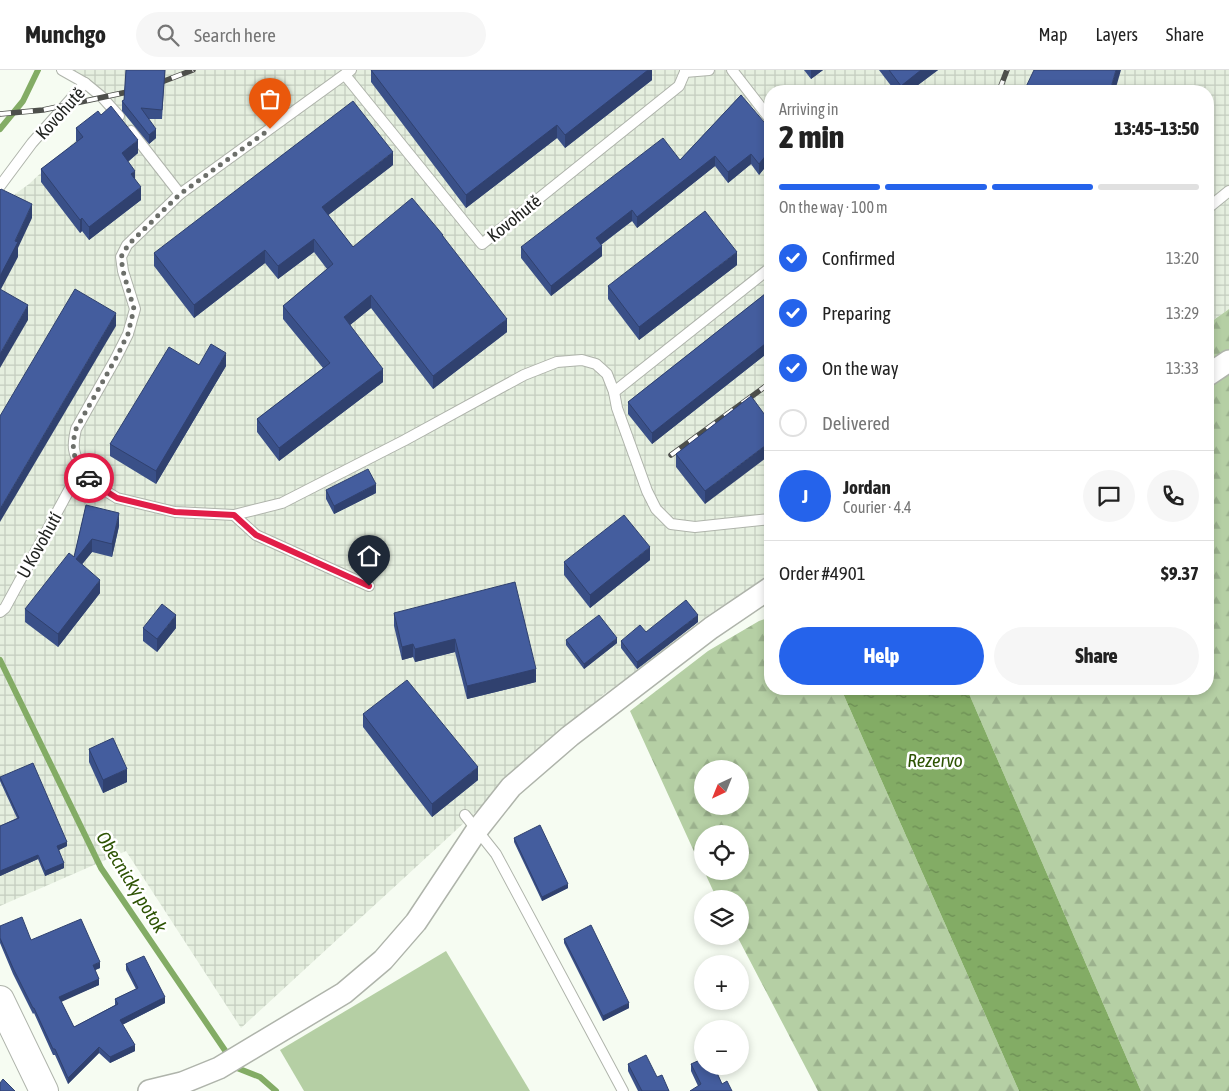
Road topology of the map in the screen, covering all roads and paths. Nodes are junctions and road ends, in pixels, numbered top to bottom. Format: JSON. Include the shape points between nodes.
{"nodes":[{"id":1,"x":62,"y":70,"type":"edge"},
{"id":2,"x":709,"y":70,"type":"edge"},
{"id":3,"x":732,"y":70,"type":"edge"},
{"id":4,"x":685,"y":71,"type":"edge"},
{"id":5,"x":348,"y":72,"type":"edge"},
{"id":6,"x":85,"y":83,"type":"junction"},
{"id":7,"x":764,"y":111,"type":"edge"},
{"id":8,"x":0,"y":186,"type":"edge"},
{"id":9,"x":1229,"y":191,"type":"edge"},
{"id":10,"x":180,"y":194,"type":"junction"},
{"id":11,"x":1214,"y":203,"type":"edge"},
{"id":12,"x":764,"y":273,"type":"edge"},
{"id":13,"x":1229,"y":361,"type":"edge"},
{"id":14,"x":1214,"y":371,"type":"edge"},
{"id":15,"x":614,"y":392,"type":"junction"},
{"id":16,"x":81,"y":468,"type":"junction"},
{"id":17,"x":234,"y":515,"type":"junction"},
{"id":18,"x":764,"y":520,"type":"edge"},
{"id":19,"x":369,"y":586,"type":"dead end"},
{"id":20,"x":764,"y":592,"type":"edge"},
{"id":21,"x":0,"y":612,"type":"edge"},
{"id":22,"x":471,"y":822,"type":"junction"},
{"id":23,"x":0,"y":1000,"type":"edge"},
{"id":24,"x":44,"y":1091,"type":"edge"},
{"id":25,"x":149,"y":1091,"type":"edge"},
{"id":26,"x":623,"y":1091,"type":"edge"}],
"edges":[{"from":1,"to":6,"type":"lane"},
{"from":2,"to":4,"type":"lane"},
{"from":3,"to":7,"type":"lane"},
{"from":4,"to":5,"type":"lane","name":"Kovohutě","via":[[679,86],[482,244]]},
{"from":5,"to":10,"type":"lane","name":"Kovohutě"},
{"from":6,"to":8,"type":"lane","name":"Kovohutě","via":[[32,143]]},
{"from":6,"to":10,"type":"lane","name":"Kovohutě","via":[[114,110]]},
{"from":9,"to":11,"type":"lane"},
{"from":10,"to":16,"type":"lane","name":"Kovohutě","via":[[128,245],[121,257],[134,309],[128,334],[76,429],[74,454]]},
{"from":12,"to":15,"type":"lane"},
{"from":13,"to":14,"type":"street"},
{"from":15,"to":17,"type":"lane","via":[[607,374],[596,364],[582,360],[557,362],[524,375],[282,503]]},
{"from":15,"to":18,"type":"lane","via":[[647,491],[656,509],[671,524],[694,526]]},
{"from":16,"to":17,"type":"lane","via":[[96,485],[117,498],[175,512]]},
{"from":16,"to":21,"type":"lane","name":"U Kovohutí"},
{"from":17,"to":19,"type":"lane","via":[[256,535]]},
{"from":20,"to":22,"type":"street","via":[[710,628],[570,736]]},
{"from":22,"to":25,"type":"street","via":[[416,922],[383,960],[344,993],[219,1068],[182,1083]]},
{"from":22,"to":26,"type":"lane","via":[[496,854]]},
{"from":23,"to":24,"type":"street"}]}
